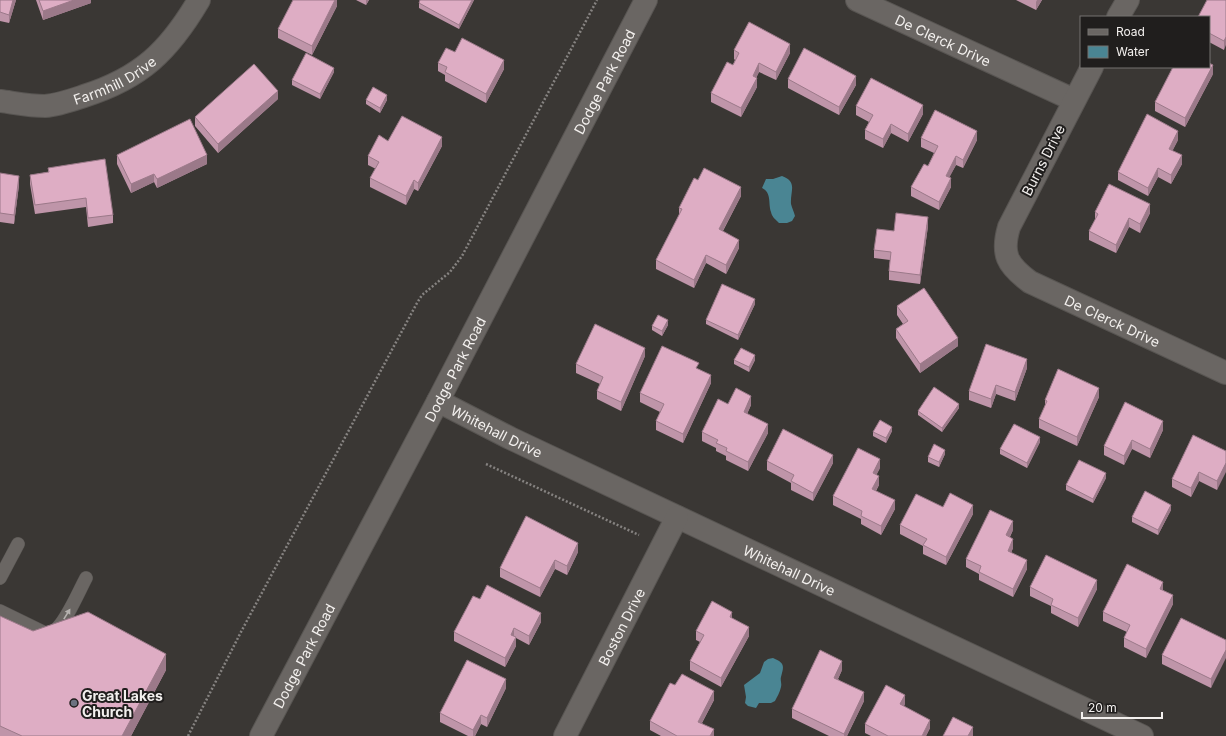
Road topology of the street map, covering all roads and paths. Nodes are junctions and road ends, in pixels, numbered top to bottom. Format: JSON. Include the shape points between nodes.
{"nodes":[{"id":1,"x":200,"y":0,"type":"edge"},
{"id":2,"x":597,"y":0,"type":"edge"},
{"id":3,"x":646,"y":0,"type":"edge"},
{"id":4,"x":857,"y":0,"type":"edge"},
{"id":5,"x":1128,"y":0,"type":"edge"},
{"id":6,"x":1119,"y":16,"type":"edge"},
{"id":7,"x":1091,"y":68,"type":"edge"},
{"id":8,"x":1074,"y":100,"type":"junction"},
{"id":9,"x":0,"y":101,"type":"edge"},
{"id":10,"x":1006,"y":257,"type":"joint"},
{"id":11,"x":1226,"y":373,"type":"edge"},
{"id":12,"x":438,"y":401,"type":"junction"},
{"id":13,"x":486,"y":464,"type":"dead end"},
{"id":14,"x":677,"y":517,"type":"junction"},
{"id":15,"x":640,"y":536,"type":"dead end"},
{"id":16,"x":18,"y":544,"type":"dead end"},
{"id":17,"x":0,"y":578,"type":"edge"},
{"id":18,"x":86,"y":578,"type":"dead end"},
{"id":19,"x":0,"y":611,"type":"edge"},
{"id":20,"x":188,"y":736,"type":"edge"},
{"id":21,"x":261,"y":736,"type":"edge"},
{"id":22,"x":565,"y":736,"type":"edge"},
{"id":23,"x":1142,"y":736,"type":"edge"}],
"edges":[{"from":1,"to":9,"type":"street","name":"Farmhill Drive","via":[[172,40],[156,57],[123,81],[73,100],[46,106]]},
{"from":2,"to":20,"type":"path","via":[[462,256],[450,272],[422,295],[417,303]]},
{"from":3,"to":12,"type":"street","name":"Dodge Park Road"},
{"from":4,"to":8,"type":"street","name":"De Clerck Drive"},
{"from":5,"to":6,"type":"street"},
{"from":7,"to":8,"type":"street","name":"Burns Drive"},
{"from":8,"to":10,"type":"street","name":"Burns Drive","via":[[1009,227],[1004,241]]},
{"from":10,"to":11,"type":"street","name":"De Clerck Drive","via":[[1016,272],[1030,282]]},
{"from":12,"to":14,"type":"street","name":"Whitehall Drive"},
{"from":12,"to":21,"type":"street","name":"Dodge Park Road"},
{"from":13,"to":15,"type":"path"},
{"from":14,"to":22,"type":"street","name":"Boston Drive"},
{"from":14,"to":23,"type":"street","name":"Whitehall Drive"},
{"from":16,"to":17,"type":"lane"},
{"from":19,"to":18,"type":"lane","one_way":true,"via":[[46,633],[54,631],[66,616]]}]}
